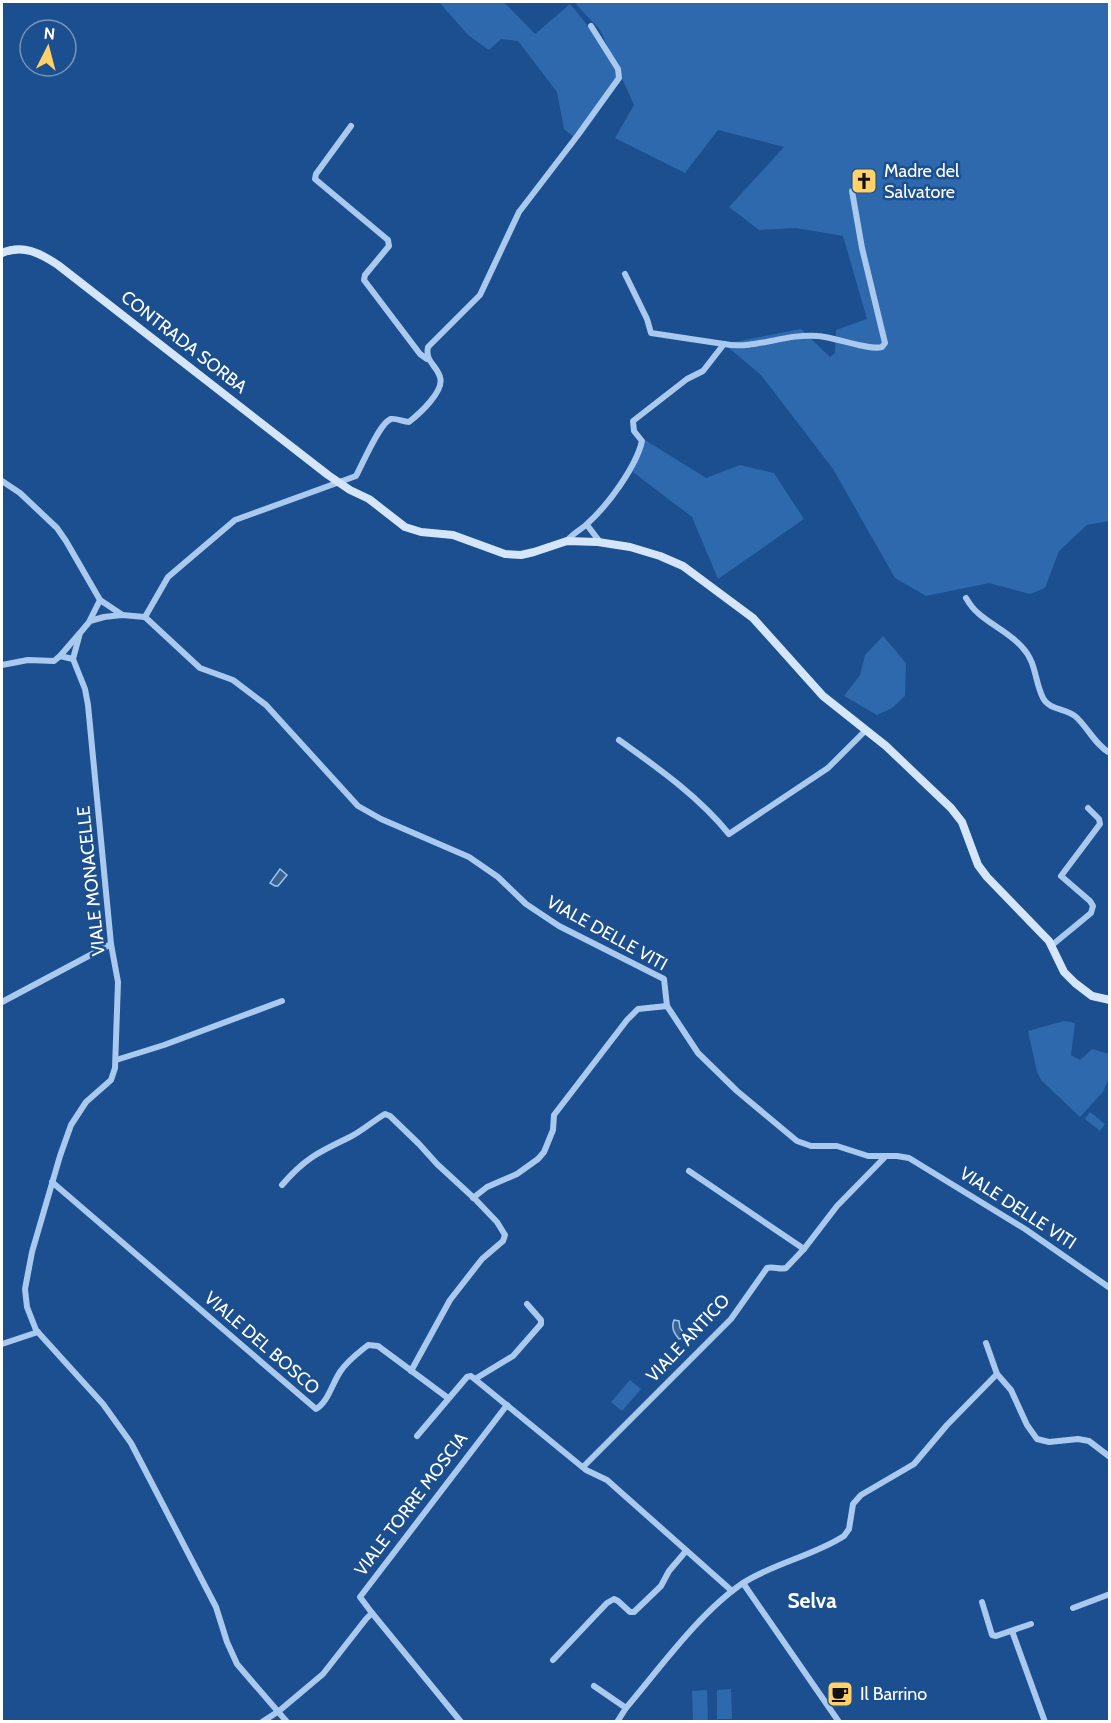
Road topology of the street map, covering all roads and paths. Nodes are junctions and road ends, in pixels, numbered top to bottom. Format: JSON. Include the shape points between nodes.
{"nodes":[{"id":1,"x":591,"y":26,"type":"dead end"},
{"id":2,"x":351,"y":126,"type":"dead end"},
{"id":3,"x":852,"y":191,"type":"dead end"},
{"id":4,"x":2,"y":253,"type":"edge"},
{"id":5,"x":625,"y":274,"type":"dead end"},
{"id":6,"x":724,"y":344,"type":"junction"},
{"id":7,"x":428,"y":360,"type":"junction"},
{"id":8,"x":2,"y":480,"type":"edge"},
{"id":9,"x":338,"y":482,"type":"junction"},
{"id":10,"x":587,"y":525,"type":"junction"},
{"id":11,"x":567,"y":541,"type":"junction"},
{"id":12,"x":600,"y":543,"type":"junction"},
{"id":13,"x":966,"y":598,"type":"dead end"},
{"id":14,"x":100,"y":600,"type":"junction"},
{"id":15,"x":122,"y":615,"type":"junction"},
{"id":16,"x":145,"y":617,"type":"junction"},
{"id":17,"x":90,"y":621,"type":"junction"},
{"id":18,"x":80,"y":633,"type":"junction"},
{"id":19,"x":60,"y":656,"type":"junction"},
{"id":20,"x":73,"y":659,"type":"junction"},
{"id":21,"x":2,"y":666,"type":"edge"},
{"id":22,"x":865,"y":731,"type":"junction"},
{"id":23,"x":619,"y":740,"type":"dead end"},
{"id":24,"x":1110,"y":753,"type":"edge"},
{"id":25,"x":1088,"y":808,"type":"dead end"},
{"id":26,"x":111,"y":944,"type":"junction"},
{"id":27,"x":1051,"y":946,"type":"junction"},
{"id":28,"x":1110,"y":1000,"type":"edge"},
{"id":29,"x":282,"y":1001,"type":"dead end"},
{"id":30,"x":2,"y":1002,"type":"edge"},
{"id":31,"x":667,"y":1006,"type":"junction"},
{"id":32,"x":116,"y":1060,"type":"junction"},
{"id":33,"x":885,"y":1157,"type":"junction"},
{"id":34,"x":689,"y":1172,"type":"dead end"},
{"id":35,"x":52,"y":1182,"type":"junction"},
{"id":36,"x":282,"y":1185,"type":"dead end"},
{"id":37,"x":473,"y":1198,"type":"junction"},
{"id":38,"x":804,"y":1249,"type":"junction"},
{"id":39,"x":1110,"y":1288,"type":"edge"},
{"id":40,"x":527,"y":1304,"type":"dead end"},
{"id":41,"x":38,"y":1332,"type":"junction"},
{"id":42,"x":986,"y":1343,"type":"dead end"},
{"id":43,"x":2,"y":1344,"type":"edge"},
{"id":44,"x":411,"y":1371,"type":"junction"},
{"id":45,"x":998,"y":1374,"type":"junction"},
{"id":46,"x":475,"y":1380,"type":"junction"},
{"id":47,"x":448,"y":1398,"type":"junction"},
{"id":48,"x":507,"y":1405,"type":"junction"},
{"id":49,"x":417,"y":1436,"type":"dead end"},
{"id":50,"x":1110,"y":1457,"type":"edge"},
{"id":51,"x":583,"y":1467,"type":"junction"},
{"id":52,"x":686,"y":1551,"type":"junction"},
{"id":53,"x":743,"y":1583,"type":"junction"},
{"id":54,"x":732,"y":1592,"type":"junction"},
{"id":55,"x":1110,"y":1594,"type":"edge"},
{"id":56,"x":982,"y":1602,"type":"dead end"},
{"id":57,"x":1073,"y":1608,"type":"dead end"},
{"id":58,"x":372,"y":1613,"type":"junction"},
{"id":59,"x":1031,"y":1624,"type":"dead end"},
{"id":60,"x":1012,"y":1631,"type":"junction"},
{"id":61,"x":553,"y":1660,"type":"dead end"},
{"id":62,"x":594,"y":1686,"type":"dead end"},
{"id":63,"x":626,"y":1708,"type":"junction"},
{"id":64,"x":279,"y":1711,"type":"junction"},
{"id":65,"x":262,"y":1722,"type":"edge"},
{"id":66,"x":287,"y":1722,"type":"edge"},
{"id":67,"x":461,"y":1722,"type":"edge"},
{"id":68,"x":617,"y":1722,"type":"edge"},
{"id":69,"x":839,"y":1722,"type":"edge"},
{"id":70,"x":1045,"y":1722,"type":"edge"}],
"edges":[{"from":1,"to":7,"type":"street","via":[[618,69],[619,78],[519,212],[480,295],[428,347]]},
{"from":2,"to":7,"type":"street","via":[[315,179],[388,240],[389,246],[364,280]]},
{"from":3,"to":6,"type":"street","via":[[882,327],[882,347],[816,335],[745,346]]},
{"from":4,"to":9,"type":"street","name":"CONTRADA SORBA","via":[[34,251],[57,264]]},
{"from":5,"to":6,"type":"street","via":[[651,333]]},
{"from":6,"to":10,"type":"street","via":[[703,371],[633,421],[634,431],[642,441],[639,452]]},
{"from":7,"to":9,"type":"street","via":[[440,376],[437,392],[424,410],[409,422],[387,421],[356,476]]},
{"from":8,"to":14,"type":"street","via":[[57,528]]},
{"from":9,"to":11,"type":"street","name":"CONTRADA SORBA","via":[[369,499],[405,527],[460,537],[505,554],[521,555]]},
{"from":9,"to":16,"type":"street","via":[[235,520],[168,577]]},
{"from":10,"to":11,"type":"street"},
{"from":10,"to":12,"type":"street"},
{"from":11,"to":12,"type":"street"},
{"from":12,"to":22,"type":"street","via":[[630,547],[683,566],[753,618],[823,696]]},
{"from":13,"to":24,"type":"street","via":[[978,613],[1024,648],[1046,702],[1077,717]]},
{"from":14,"to":15,"type":"street"},
{"from":14,"to":17,"type":"street"},
{"from":15,"to":16,"type":"street"},
{"from":15,"to":17,"type":"street"},
{"from":16,"to":31,"type":"street","name":"VIALE DELLE VITI","via":[[200,668],[233,680],[266,705],[358,806],[469,857],[559,926],[660,975],[666,983]]},
{"from":17,"to":18,"type":"street"},
{"from":18,"to":19,"type":"street"},
{"from":18,"to":20,"type":"street"},
{"from":19,"to":20,"type":"street"},
{"from":19,"to":21,"type":"street","via":[[54,661],[27,660]]},
{"from":20,"to":26,"type":"street","name":"VIALE MONACELLE","via":[[88,705]]},
{"from":22,"to":23,"type":"street","via":[[828,768],[729,834],[695,798]]},
{"from":22,"to":27,"type":"street","via":[[951,808],[962,822],[978,866]]},
{"from":25,"to":27,"type":"street","via":[[1100,825],[1061,876],[1093,906],[1091,913]]},
{"from":26,"to":30,"type":"street"},
{"from":26,"to":32,"type":"street","name":"VIALE MONACELLE","via":[[118,982]]},
{"from":27,"to":28,"type":"street","via":[[1064,972],[1075,983],[1092,996]]},
{"from":29,"to":32,"type":"street"},
{"from":31,"to":33,"type":"street","name":"VIALE DELLE VITI","via":[[698,1053],[796,1141]]},
{"from":31,"to":37,"type":"street","via":[[638,1010],[627,1020],[554,1115],[553,1130],[538,1159]]},
{"from":32,"to":35,"type":"street","name":"VIALE MONACELLE","via":[[111,1080],[86,1102],[71,1125]]},
{"from":33,"to":38,"type":"street","name":"VIALE ANTICO","via":[[837,1206]]},
{"from":33,"to":39,"type":"street","name":"VIALE DELLE VITI","via":[[909,1158],[949,1180],[1026,1228]]},
{"from":34,"to":38,"type":"street"},
{"from":35,"to":41,"type":"street","name":"VIALE MONACELLE","via":[[25,1289],[30,1318]]},
{"from":35,"to":44,"type":"street","name":"VIALE DEL BOSCO","via":[[316,1409],[340,1371],[369,1345],[378,1346]]},
{"from":36,"to":37,"type":"street","via":[[297,1167],[385,1114]]},
{"from":37,"to":44,"type":"street","via":[[505,1235],[450,1300]]},
{"from":38,"to":51,"type":"street","name":"VIALE ANTICO","via":[[786,1268],[766,1268],[731,1319]]},
{"from":40,"to":46,"type":"street","via":[[541,1324],[513,1356]]},
{"from":41,"to":43,"type":"street"},
{"from":41,"to":64,"type":"street","via":[[123,1431],[216,1607],[237,1664]]},
{"from":42,"to":45,"type":"street"},
{"from":44,"to":47,"type":"street","name":"VIALE DEL BOSCO"},
{"from":45,"to":50,"type":"street","via":[[1037,1439],[1089,1441]]},
{"from":45,"to":53,"type":"street","via":[[914,1464],[853,1503],[844,1536]]},
{"from":46,"to":47,"type":"street","via":[[467,1377]]},
{"from":46,"to":48,"type":"street"},
{"from":47,"to":49,"type":"street"},
{"from":48,"to":51,"type":"street"},
{"from":48,"to":58,"type":"street","name":"VIALE TORRE MOSCIA","via":[[360,1597]]},
{"from":51,"to":52,"type":"street","via":[[606,1480]]},
{"from":52,"to":54,"type":"street"},
{"from":52,"to":61,"type":"street","via":[[661,1586],[634,1612],[614,1599],[607,1603]]},
{"from":53,"to":54,"type":"street"},
{"from":53,"to":69,"type":"street"},
{"from":54,"to":63,"type":"street","via":[[699,1623]]},
{"from":55,"to":57,"type":"street"},
{"from":56,"to":60,"type":"street","via":[[992,1635]]},
{"from":58,"to":64,"type":"street","via":[[323,1674]]},
{"from":58,"to":67,"type":"street"},
{"from":59,"to":60,"type":"street"},
{"from":60,"to":70,"type":"street"},
{"from":62,"to":63,"type":"street"},
{"from":63,"to":68,"type":"street"},
{"from":64,"to":65,"type":"street"},
{"from":64,"to":66,"type":"street"}]}
